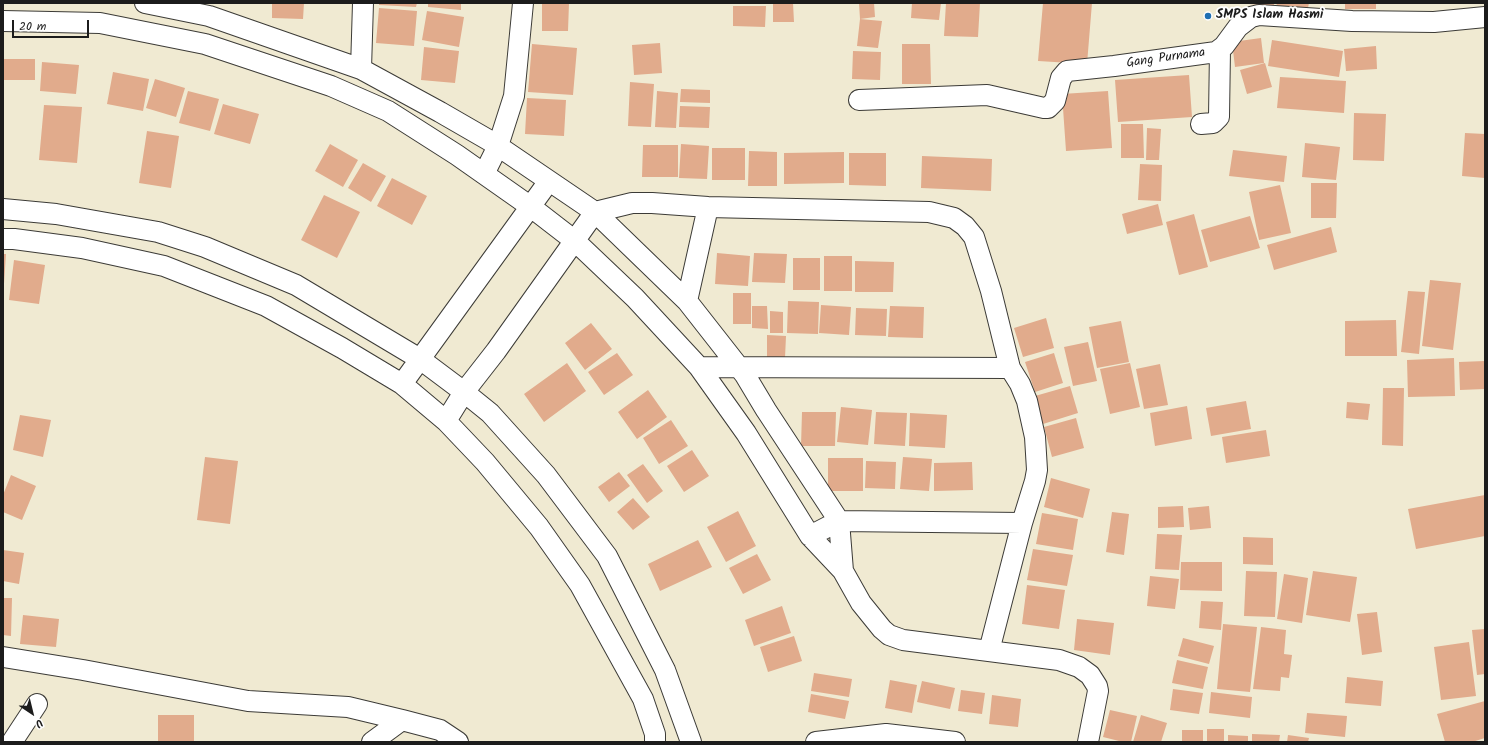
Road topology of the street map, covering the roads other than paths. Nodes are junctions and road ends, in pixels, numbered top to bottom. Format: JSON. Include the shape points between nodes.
{"nodes":[{"id":1,"x":145,"y":3,"type":"edge"},
{"id":2,"x":363,"y":3,"type":"edge"},
{"id":3,"x":523,"y":3,"type":"edge"},
{"id":4,"x":210,"y":10,"type":"edge"},
{"id":5,"x":1485,"y":17,"type":"edge"},
{"id":6,"x":3,"y":21,"type":"edge"},
{"id":7,"x":205,"y":44,"type":"junction"},
{"id":8,"x":1220,"y":50,"type":"junction"},
{"id":9,"x":361,"y":69,"type":"junction"},
{"id":10,"x":859,"y":100,"type":"dead end"},
{"id":11,"x":1201,"y":124,"type":"dead end"},
{"id":12,"x":498,"y":146,"type":"junction"},
{"id":13,"x":484,"y":174,"type":"junction"},
{"id":14,"x":549,"y":181,"type":"junction"},
{"id":15,"x":531,"y":207,"type":"junction"},
{"id":16,"x":708,"y":207,"type":"junction"},
{"id":17,"x":3,"y":209,"type":"edge"},
{"id":18,"x":595,"y":212,"type":"junction"},
{"id":19,"x":3,"y":239,"type":"edge"},
{"id":20,"x":575,"y":241,"type":"junction"},
{"id":21,"x":687,"y":301,"type":"junction"},
{"id":22,"x":420,"y":359,"type":"junction"},
{"id":23,"x":699,"y":367,"type":"junction"},
{"id":24,"x":738,"y":367,"type":"junction"},
{"id":25,"x":1010,"y":368,"type":"junction"},
{"id":26,"x":402,"y":384,"type":"junction"},
{"id":27,"x":464,"y":392,"type":"junction"},
{"id":28,"x":446,"y":421,"type":"junction"},
{"id":29,"x":840,"y":521,"type":"junction"},
{"id":30,"x":1022,"y":523,"type":"junction"},
{"id":31,"x":810,"y":536,"type":"junction"},
{"id":32,"x":844,"y":571,"type":"junction"},
{"id":33,"x":989,"y":651,"type":"junction"},
{"id":34,"x":3,"y":657,"type":"edge"},
{"id":35,"x":37,"y":704,"type":"dead end"},
{"id":36,"x":402,"y":720,"type":"junction"},
{"id":37,"x":687,"y":733,"type":"edge"},
{"id":38,"x":655,"y":738,"type":"edge"},
{"id":39,"x":12,"y":742,"type":"edge"},
{"id":40,"x":372,"y":742,"type":"edge"},
{"id":41,"x":458,"y":742,"type":"edge"},
{"id":42,"x":816,"y":742,"type":"edge"},
{"id":43,"x":955,"y":742,"type":"edge"},
{"id":44,"x":1088,"y":742,"type":"edge"}],
"edges":[{"from":1,"to":4,"type":"street"},
{"from":2,"to":9,"type":"street"},
{"from":3,"to":12,"type":"street","via":[[514,96]]},
{"from":4,"to":7,"type":"street"},
{"from":4,"to":9,"type":"street"},
{"from":5,"to":8,"type":"street","name":"Gang Purnama","via":[[1419,22],[1259,15],[1238,27]]},
{"from":6,"to":7,"type":"street","via":[[100,23]]},
{"from":7,"to":13,"type":"street","via":[[332,86],[388,111]]},
{"from":8,"to":10,"type":"street","name":"Gang Purnama","via":[[1067,71],[1060,78],[1055,101],[1048,108],[987,95]]},
{"from":8,"to":11,"type":"street","via":[[1219,117],[1213,123]]},
{"from":9,"to":12,"type":"street"},
{"from":12,"to":13,"type":"street"},
{"from":12,"to":14,"type":"street"},
{"from":13,"to":15,"type":"street"},
{"from":14,"to":15,"type":"street"},
{"from":14,"to":18,"type":"street"},
{"from":15,"to":20,"type":"street"},
{"from":15,"to":22,"type":"street"},
{"from":16,"to":18,"type":"street","via":[[632,203]]},
{"from":16,"to":21,"type":"street"},
{"from":16,"to":25,"type":"street","via":[[929,212],[954,218],[974,237],[991,291]]},
{"from":17,"to":22,"type":"street","via":[[56,214],[158,232],[205,248],[296,285]]},
{"from":18,"to":20,"type":"street"},
{"from":18,"to":21,"type":"street"},
{"from":19,"to":26,"type":"street","via":[[82,248],[164,266],[266,306]]},
{"from":20,"to":23,"type":"street","via":[[635,298]]},
{"from":20,"to":27,"type":"street"},
{"from":21,"to":24,"type":"street"},
{"from":22,"to":26,"type":"street"},
{"from":22,"to":27,"type":"street"},
{"from":23,"to":24,"type":"street"},
{"from":23,"to":31,"type":"street","via":[[746,433]]},
{"from":24,"to":25,"type":"street"},
{"from":24,"to":29,"type":"street"},
{"from":25,"to":30,"type":"street","via":[[1027,401],[1035,437],[1037,470]]},
{"from":26,"to":28,"type":"street"},
{"from":27,"to":28,"type":"street"},
{"from":27,"to":37,"type":"street","via":[[490,413],[546,475],[607,556],[665,670]]},
{"from":28,"to":38,"type":"street","via":[[484,462],[538,528],[580,585],[643,699]]},
{"from":29,"to":30,"type":"street"},
{"from":29,"to":31,"type":"street"},
{"from":29,"to":32,"type":"street"},
{"from":30,"to":33,"type":"street"},
{"from":31,"to":32,"type":"street"},
{"from":32,"to":33,"type":"street","via":[[861,603],[889,635],[903,640]]},
{"from":33,"to":44,"type":"street","via":[[1059,660],[1079,667],[1090,675],[1098,691]]},
{"from":34,"to":36,"type":"street","via":[[248,701],[348,707]]},
{"from":35,"to":39,"type":"street"},
{"from":36,"to":40,"type":"street"},
{"from":36,"to":41,"type":"street","via":[[440,730]]},
{"from":37,"to":38,"type":"street"},
{"from":42,"to":43,"type":"street","via":[[886,734]]}]}
